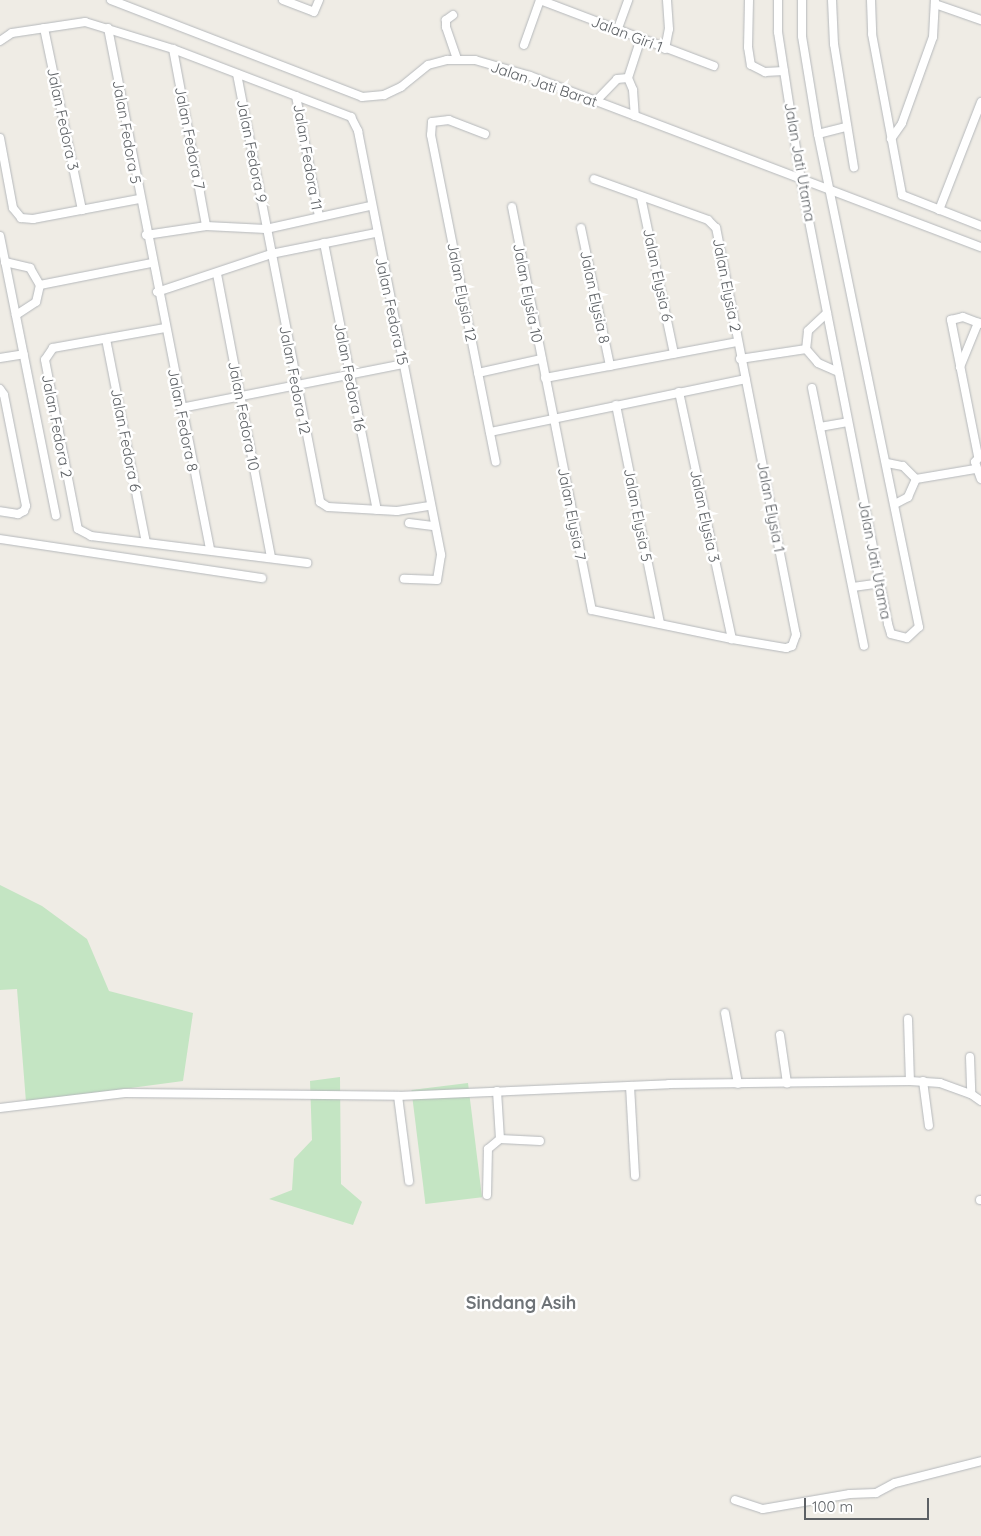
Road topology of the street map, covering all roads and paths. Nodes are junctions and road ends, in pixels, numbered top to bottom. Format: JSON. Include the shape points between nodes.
{"nodes":[{"id":1,"x":111,"y":0,"type":"edge"},
{"id":2,"x":283,"y":0,"type":"edge"},
{"id":3,"x":319,"y":0,"type":"edge"},
{"id":4,"x":540,"y":0,"type":"edge"},
{"id":5,"x":628,"y":0,"type":"edge"},
{"id":6,"x":667,"y":0,"type":"edge"},
{"id":7,"x":749,"y":0,"type":"edge"},
{"id":8,"x":778,"y":0,"type":"edge"},
{"id":9,"x":802,"y":0,"type":"edge"},
{"id":10,"x":832,"y":0,"type":"edge"},
{"id":11,"x":871,"y":0,"type":"edge"},
{"id":12,"x":935,"y":2,"type":"edge"},
{"id":13,"x":949,"y":3,"type":"edge"},
{"id":14,"x":453,"y":15,"type":"dead end"},
{"id":15,"x":981,"y":20,"type":"edge"},
{"id":16,"x":44,"y":28,"type":"junction"},
{"id":17,"x":108,"y":28,"type":"junction"},
{"id":18,"x":617,"y":31,"type":"junction"},
{"id":19,"x":640,"y":40,"type":"junction"},
{"id":20,"x":0,"y":41,"type":"edge"},
{"id":21,"x":524,"y":45,"type":"dead end"},
{"id":22,"x":173,"y":49,"type":"junction"},
{"id":23,"x":665,"y":49,"type":"junction"},
{"id":24,"x":457,"y":59,"type":"junction"},
{"id":25,"x":714,"y":66,"type":"dead end"},
{"id":26,"x":784,"y":71,"type":"junction"},
{"id":27,"x":237,"y":74,"type":"junction"},
{"id":28,"x":628,"y":78,"type":"junction"},
{"id":29,"x":296,"y":96,"type":"junction"},
{"id":30,"x":596,"y":101,"type":"junction"},
{"id":31,"x":981,"y":102,"type":"edge"},
{"id":32,"x":635,"y":116,"type":"junction"},
{"id":33,"x":848,"y":127,"type":"junction"},
{"id":34,"x":486,"y":134,"type":"dead end"},
{"id":35,"x":818,"y":134,"type":"junction"},
{"id":36,"x":0,"y":138,"type":"edge"},
{"id":37,"x":891,"y":139,"type":"junction"},
{"id":38,"x":854,"y":167,"type":"dead end"},
{"id":39,"x":594,"y":179,"type":"dead end"},
{"id":40,"x":801,"y":180,"type":"junction"},
{"id":41,"x":832,"y":191,"type":"junction"},
{"id":42,"x":641,"y":197,"type":"junction"},
{"id":43,"x":139,"y":199,"type":"junction"},
{"id":44,"x":370,"y":206,"type":"junction"},
{"id":45,"x":512,"y":207,"type":"dead end"},
{"id":46,"x":82,"y":210,"type":"junction"},
{"id":47,"x":939,"y":210,"type":"junction"},
{"id":48,"x":319,"y":218,"type":"junction"},
{"id":49,"x":206,"y":226,"type":"junction"},
{"id":50,"x":981,"y":226,"type":"edge"},
{"id":51,"x":581,"y":228,"type":"dead end"},
{"id":52,"x":266,"y":229,"type":"junction"},
{"id":53,"x":375,"y":233,"type":"junction"},
{"id":54,"x":146,"y":235,"type":"junction"},
{"id":55,"x":0,"y":236,"type":"edge"},
{"id":56,"x":324,"y":243,"type":"junction"},
{"id":57,"x":981,"y":247,"type":"edge"},
{"id":58,"x":271,"y":254,"type":"junction"},
{"id":59,"x":6,"y":262,"type":"junction"},
{"id":60,"x":152,"y":263,"type":"junction"},
{"id":61,"x":216,"y":274,"type":"junction"},
{"id":62,"x":40,"y":285,"type":"junction"},
{"id":63,"x":157,"y":292,"type":"junction"},
{"id":64,"x":827,"y":312,"type":"junction"},
{"id":65,"x":16,"y":315,"type":"junction"},
{"id":66,"x":980,"y":324,"type":"edge"},
{"id":67,"x":165,"y":328,"type":"junction"},
{"id":68,"x":106,"y":339,"type":"junction"},
{"id":69,"x":738,"y":342,"type":"junction"},
{"id":70,"x":806,"y":349,"type":"junction"},
{"id":71,"x":24,"y":354,"type":"junction"},
{"id":72,"x":674,"y":354,"type":"junction"},
{"id":73,"x":0,"y":358,"type":"edge"},
{"id":74,"x":541,"y":359,"type":"junction"},
{"id":75,"x":740,"y":359,"type":"junction"},
{"id":76,"x":403,"y":364,"type":"junction"},
{"id":77,"x":610,"y":366,"type":"junction"},
{"id":78,"x":960,"y":367,"type":"junction"},
{"id":79,"x":838,"y":372,"type":"junction"},
{"id":80,"x":478,"y":373,"type":"junction"},
{"id":81,"x":349,"y":374,"type":"junction"},
{"id":82,"x":545,"y":378,"type":"junction"},
{"id":83,"x":746,"y":379,"type":"junction"},
{"id":84,"x":295,"y":384,"type":"junction"},
{"id":85,"x":812,"y":388,"type":"dead end"},
{"id":86,"x":0,"y":389,"type":"edge"},
{"id":87,"x":679,"y":392,"type":"junction"},
{"id":88,"x":241,"y":395,"type":"junction"},
{"id":89,"x":616,"y":405,"type":"junction"},
{"id":90,"x":181,"y":408,"type":"junction"},
{"id":91,"x":554,"y":417,"type":"junction"},
{"id":92,"x":848,"y":422,"type":"junction"},
{"id":93,"x":820,"y":427,"type":"junction"},
{"id":94,"x":490,"y":432,"type":"junction"},
{"id":95,"x":980,"y":455,"type":"edge"},
{"id":96,"x":496,"y":462,"type":"dead end"},
{"id":97,"x":887,"y":462,"type":"junction"},
{"id":98,"x":975,"y":469,"type":"junction"},
{"id":99,"x":916,"y":479,"type":"junction"},
{"id":100,"x":981,"y":479,"type":"edge"},
{"id":101,"x":895,"y":504,"type":"junction"},
{"id":102,"x":430,"y":506,"type":"junction"},
{"id":103,"x":377,"y":510,"type":"junction"},
{"id":104,"x":0,"y":511,"type":"edge"},
{"id":105,"x":56,"y":515,"type":"dead end"},
{"id":106,"x":409,"y":523,"type":"dead end"},
{"id":107,"x":435,"y":526,"type":"junction"},
{"id":108,"x":0,"y":539,"type":"edge"},
{"id":109,"x":146,"y":542,"type":"junction"},
{"id":110,"x":210,"y":549,"type":"junction"},
{"id":111,"x":272,"y":557,"type":"junction"},
{"id":112,"x":307,"y":563,"type":"dead end"},
{"id":113,"x":262,"y":578,"type":"dead end"},
{"id":114,"x":404,"y":579,"type":"dead end"},
{"id":115,"x":880,"y":583,"type":"junction"},
{"id":116,"x":853,"y":587,"type":"junction"},
{"id":117,"x":660,"y":624,"type":"junction"},
{"id":118,"x":732,"y":640,"type":"junction"},
{"id":119,"x":864,"y":646,"type":"dead end"},
{"id":120,"x":725,"y":1013,"type":"dead end"},
{"id":121,"x":908,"y":1019,"type":"dead end"},
{"id":122,"x":780,"y":1036,"type":"dead end"},
{"id":123,"x":970,"y":1057,"type":"dead end"},
{"id":124,"x":910,"y":1081,"type":"junction"},
{"id":125,"x":923,"y":1081,"type":"junction"},
{"id":126,"x":787,"y":1083,"type":"junction"},
{"id":127,"x":738,"y":1084,"type":"junction"},
{"id":128,"x":630,"y":1086,"type":"junction"},
{"id":129,"x":497,"y":1091,"type":"junction"},
{"id":130,"x":971,"y":1094,"type":"junction"},
{"id":131,"x":398,"y":1096,"type":"junction"},
{"id":132,"x":981,"y":1101,"type":"edge"},
{"id":133,"x":0,"y":1108,"type":"edge"},
{"id":134,"x":929,"y":1126,"type":"dead end"},
{"id":135,"x":500,"y":1139,"type":"junction"},
{"id":136,"x":540,"y":1141,"type":"dead end"},
{"id":137,"x":635,"y":1176,"type":"dead end"},
{"id":138,"x":409,"y":1181,"type":"dead end"},
{"id":139,"x":487,"y":1195,"type":"dead end"},
{"id":140,"x":981,"y":1461,"type":"edge"},
{"id":141,"x":735,"y":1500,"type":"dead end"}],
"edges":[{"from":1,"to":24,"type":"street","name":"Jalan Jati Barat","via":[[362,97],[376,98],[401,87],[428,65]]},
{"from":2,"to":3,"type":"street","via":[[314,12]]},
{"from":4,"to":18,"type":"street","name":"Jalan Giri 1"},
{"from":4,"to":21,"type":"street"},
{"from":5,"to":18,"type":"street"},
{"from":6,"to":23,"type":"street","via":[[670,29]]},
{"from":7,"to":26,"type":"street","via":[[751,64],[765,72]]},
{"from":8,"to":26,"type":"street","name":"Jalan Jati Utama","via":[[778,32]]},
{"from":9,"to":35,"type":"street","name":"Jalan Jati Utama","via":[[802,36]]},
{"from":10,"to":33,"type":"street","via":[[834,44]]},
{"from":11,"to":37,"type":"street","via":[[872,34]]},
{"from":12,"to":13,"type":"street"},
{"from":12,"to":37,"type":"street","via":[[933,37],[902,123]]},
{"from":13,"to":15,"type":"street"},
{"from":14,"to":24,"type":"street","via":[[446,20],[446,27]]},
{"from":16,"to":17,"type":"street","via":[[85,22]]},
{"from":16,"to":20,"type":"street","via":[[12,33]]},
{"from":16,"to":46,"type":"street","name":"Jalan Fedora 3"},
{"from":17,"to":22,"type":"street"},
{"from":17,"to":43,"type":"street","name":"Jalan Fedora 5"},
{"from":18,"to":19,"type":"street","name":"Jalan Giri 1"},
{"from":19,"to":23,"type":"street","name":"Jalan Giri 1"},
{"from":19,"to":28,"type":"street"},
{"from":22,"to":27,"type":"street"},
{"from":22,"to":49,"type":"street","name":"Jalan Fedora 7"},
{"from":23,"to":25,"type":"street","name":"Jalan Giri 1"},
{"from":24,"to":30,"type":"street","name":"Jalan Jati Barat","via":[[475,60],[530,76]]},
{"from":26,"to":40,"type":"street","name":"Jalan Jati Utama"},
{"from":27,"to":29,"type":"street"},
{"from":27,"to":52,"type":"street","name":"Jalan Fedora 9"},
{"from":28,"to":30,"type":"street","via":[[617,79]]},
{"from":28,"to":32,"type":"street","via":[[633,90]]},
{"from":29,"to":44,"type":"street","name":"Jalan Fedora 15","via":[[351,116],[358,132]]},
{"from":29,"to":48,"type":"street","name":"Jalan Fedora 11"},
{"from":30,"to":32,"type":"street","name":"Jalan Jati Barat"},
{"from":31,"to":47,"type":"street"},
{"from":32,"to":40,"type":"street","name":"Jalan Jati Barat"},
{"from":33,"to":35,"type":"street"},
{"from":33,"to":38,"type":"street"},
{"from":34,"to":80,"type":"street","name":"Jalan Elysia 12","via":[[449,120],[432,122],[431,135]]},
{"from":35,"to":41,"type":"street","name":"Jalan Jati Utama"},
{"from":36,"to":46,"type":"street","via":[[14,208],[20,218]]},
{"from":37,"to":47,"type":"street","via":[[902,195]]},
{"from":39,"to":42,"type":"street"},
{"from":40,"to":41,"type":"street","name":"Jalan Jati Barat"},
{"from":40,"to":64,"type":"street","name":"Jalan Jati Utama"},
{"from":41,"to":57,"type":"street","name":"Jalan Jati Barat"},
{"from":41,"to":97,"type":"street","name":"Jalan Jati Utama"},
{"from":42,"to":69,"type":"street","name":"Jalan Elysia 2","via":[[708,220],[716,228]]},
{"from":42,"to":72,"type":"street","name":"Jalan Elysia 6"},
{"from":43,"to":46,"type":"street"},
{"from":43,"to":54,"type":"street","name":"Jalan Fedora 5"},
{"from":44,"to":48,"type":"street"},
{"from":44,"to":53,"type":"street","name":"Jalan Fedora 15"},
{"from":45,"to":74,"type":"street","name":"Jalan Elysia 10"},
{"from":47,"to":50,"type":"street"},
{"from":48,"to":52,"type":"street"},
{"from":49,"to":52,"type":"street"},
{"from":49,"to":54,"type":"street"},
{"from":51,"to":77,"type":"street","name":"Jalan Elysia 8"},
{"from":52,"to":58,"type":"street","name":"Jalan Fedora 9"},
{"from":53,"to":56,"type":"street"},
{"from":53,"to":76,"type":"street","name":"Jalan Fedora 15"},
{"from":54,"to":60,"type":"street","name":"Jalan Fedora 5"},
{"from":55,"to":59,"type":"street"},
{"from":56,"to":58,"type":"street"},
{"from":56,"to":81,"type":"street","name":"Jalan Fedora 16"},
{"from":58,"to":61,"type":"street"},
{"from":58,"to":84,"type":"street","name":"Jalan Fedora 12"},
{"from":59,"to":62,"type":"street","via":[[30,268]]},
{"from":59,"to":65,"type":"street"},
{"from":60,"to":62,"type":"street"},
{"from":60,"to":63,"type":"street","name":"Jalan Fedora 8"},
{"from":61,"to":63,"type":"street"},
{"from":61,"to":88,"type":"street","name":"Jalan Fedora 10"},
{"from":62,"to":65,"type":"street","via":[[36,302]]},
{"from":63,"to":67,"type":"street","name":"Jalan Fedora 8"},
{"from":64,"to":70,"type":"street","via":[[808,331]]},
{"from":64,"to":79,"type":"street","name":"Jalan Jati Utama"},
{"from":65,"to":71,"type":"street"},
{"from":66,"to":78,"type":"street"},
{"from":66,"to":78,"type":"street","via":[[963,318],[951,320]]},
{"from":67,"to":68,"type":"street","name":"Jalan Fedora 2"},
{"from":67,"to":90,"type":"street","name":"Jalan Fedora 8"},
{"from":68,"to":109,"type":"street","name":"Jalan Fedora 6"},
{"from":68,"to":109,"type":"street","name":"Jalan Fedora 2","via":[[53,348],[45,360],[78,529],[91,536]]},
{"from":69,"to":72,"type":"street"},
{"from":69,"to":75,"type":"street","name":"Jalan Elysia 2"},
{"from":70,"to":75,"type":"street"},
{"from":70,"to":79,"type":"street","via":[[818,363]]},
{"from":71,"to":73,"type":"street"},
{"from":71,"to":105,"type":"street"},
{"from":72,"to":77,"type":"street"},
{"from":74,"to":80,"type":"street"},
{"from":74,"to":82,"type":"street","name":"Jalan Elysia 10"},
{"from":75,"to":83,"type":"street","name":"Jalan Elysia 1"},
{"from":76,"to":81,"type":"street"},
{"from":76,"to":102,"type":"street","name":"Jalan Fedora 15"},
{"from":77,"to":82,"type":"street"},
{"from":78,"to":95,"type":"street"},
{"from":79,"to":92,"type":"street","name":"Jalan Jati Utama"},
{"from":80,"to":94,"type":"street","name":"Jalan Elysia 12"},
{"from":81,"to":84,"type":"street"},
{"from":81,"to":103,"type":"street","name":"Jalan Fedora 16"},
{"from":82,"to":91,"type":"street","name":"Jalan Elysia 10"},
{"from":83,"to":87,"type":"street"},
{"from":83,"to":118,"type":"street","name":"Jalan Elysia 1","via":[[796,635],[792,646],[786,648]]},
{"from":84,"to":88,"type":"street"},
{"from":84,"to":103,"type":"street","name":"Jalan Fedora 12","via":[[323,506]]},
{"from":85,"to":93,"type":"street"},
{"from":86,"to":104,"type":"street","via":[[4,395],[26,506],[18,514]]},
{"from":87,"to":89,"type":"street"},
{"from":87,"to":118,"type":"street","name":"Jalan Elysia 3"},
{"from":88,"to":90,"type":"street"},
{"from":88,"to":111,"type":"street","name":"Jalan Fedora 10"},
{"from":89,"to":91,"type":"street"},
{"from":89,"to":117,"type":"street","name":"Jalan Elysia 5"},
{"from":90,"to":110,"type":"street","name":"Jalan Fedora 8"},
{"from":91,"to":94,"type":"street"},
{"from":91,"to":117,"type":"street","name":"Jalan Elysia 7","via":[[592,610]]},
{"from":92,"to":93,"type":"street"},
{"from":92,"to":115,"type":"street","name":"Jalan Jati Utama"},
{"from":93,"to":116,"type":"street"},
{"from":94,"to":96,"type":"street","name":"Jalan Elysia 12"},
{"from":95,"to":98,"type":"street"},
{"from":97,"to":99,"type":"street","via":[[903,466]]},
{"from":97,"to":101,"type":"street","name":"Jalan Jati Utama"},
{"from":98,"to":99,"type":"street"},
{"from":98,"to":100,"type":"street"},
{"from":99,"to":101,"type":"street","via":[[908,497]]},
{"from":101,"to":115,"type":"street","name":"Jalan Jati Utama","via":[[919,627],[916,633],[907,638],[891,634]]},
{"from":102,"to":103,"type":"street"},
{"from":102,"to":107,"type":"street","name":"Jalan Fedora 15"},
{"from":106,"to":107,"type":"street"},
{"from":107,"to":114,"type":"street","name":"Jalan Fedora 15","via":[[441,555],[437,580]]},
{"from":108,"to":113,"type":"street"},
{"from":109,"to":110,"type":"street"},
{"from":110,"to":111,"type":"street"},
{"from":111,"to":112,"type":"street"},
{"from":115,"to":116,"type":"street"},
{"from":116,"to":119,"type":"street"},
{"from":117,"to":118,"type":"street"},
{"from":120,"to":127,"type":"street"},
{"from":121,"to":124,"type":"street"},
{"from":122,"to":126,"type":"street"},
{"from":123,"to":130,"type":"street"},
{"from":124,"to":125,"type":"street"},
{"from":124,"to":126,"type":"street"},
{"from":125,"to":130,"type":"street","via":[[940,1083]]},
{"from":125,"to":134,"type":"street"},
{"from":126,"to":127,"type":"street"},
{"from":127,"to":128,"type":"street"},
{"from":128,"to":129,"type":"street"},
{"from":128,"to":137,"type":"street"},
{"from":129,"to":131,"type":"street"},
{"from":129,"to":135,"type":"street"},
{"from":130,"to":132,"type":"street"},
{"from":131,"to":133,"type":"street","via":[[125,1094]]},
{"from":131,"to":138,"type":"street"},
{"from":135,"to":136,"type":"street"},
{"from":135,"to":139,"type":"street","via":[[488,1149]]},
{"from":140,"to":141,"type":"street","via":[[895,1483],[876,1493],[850,1494],[763,1509]]}]}
